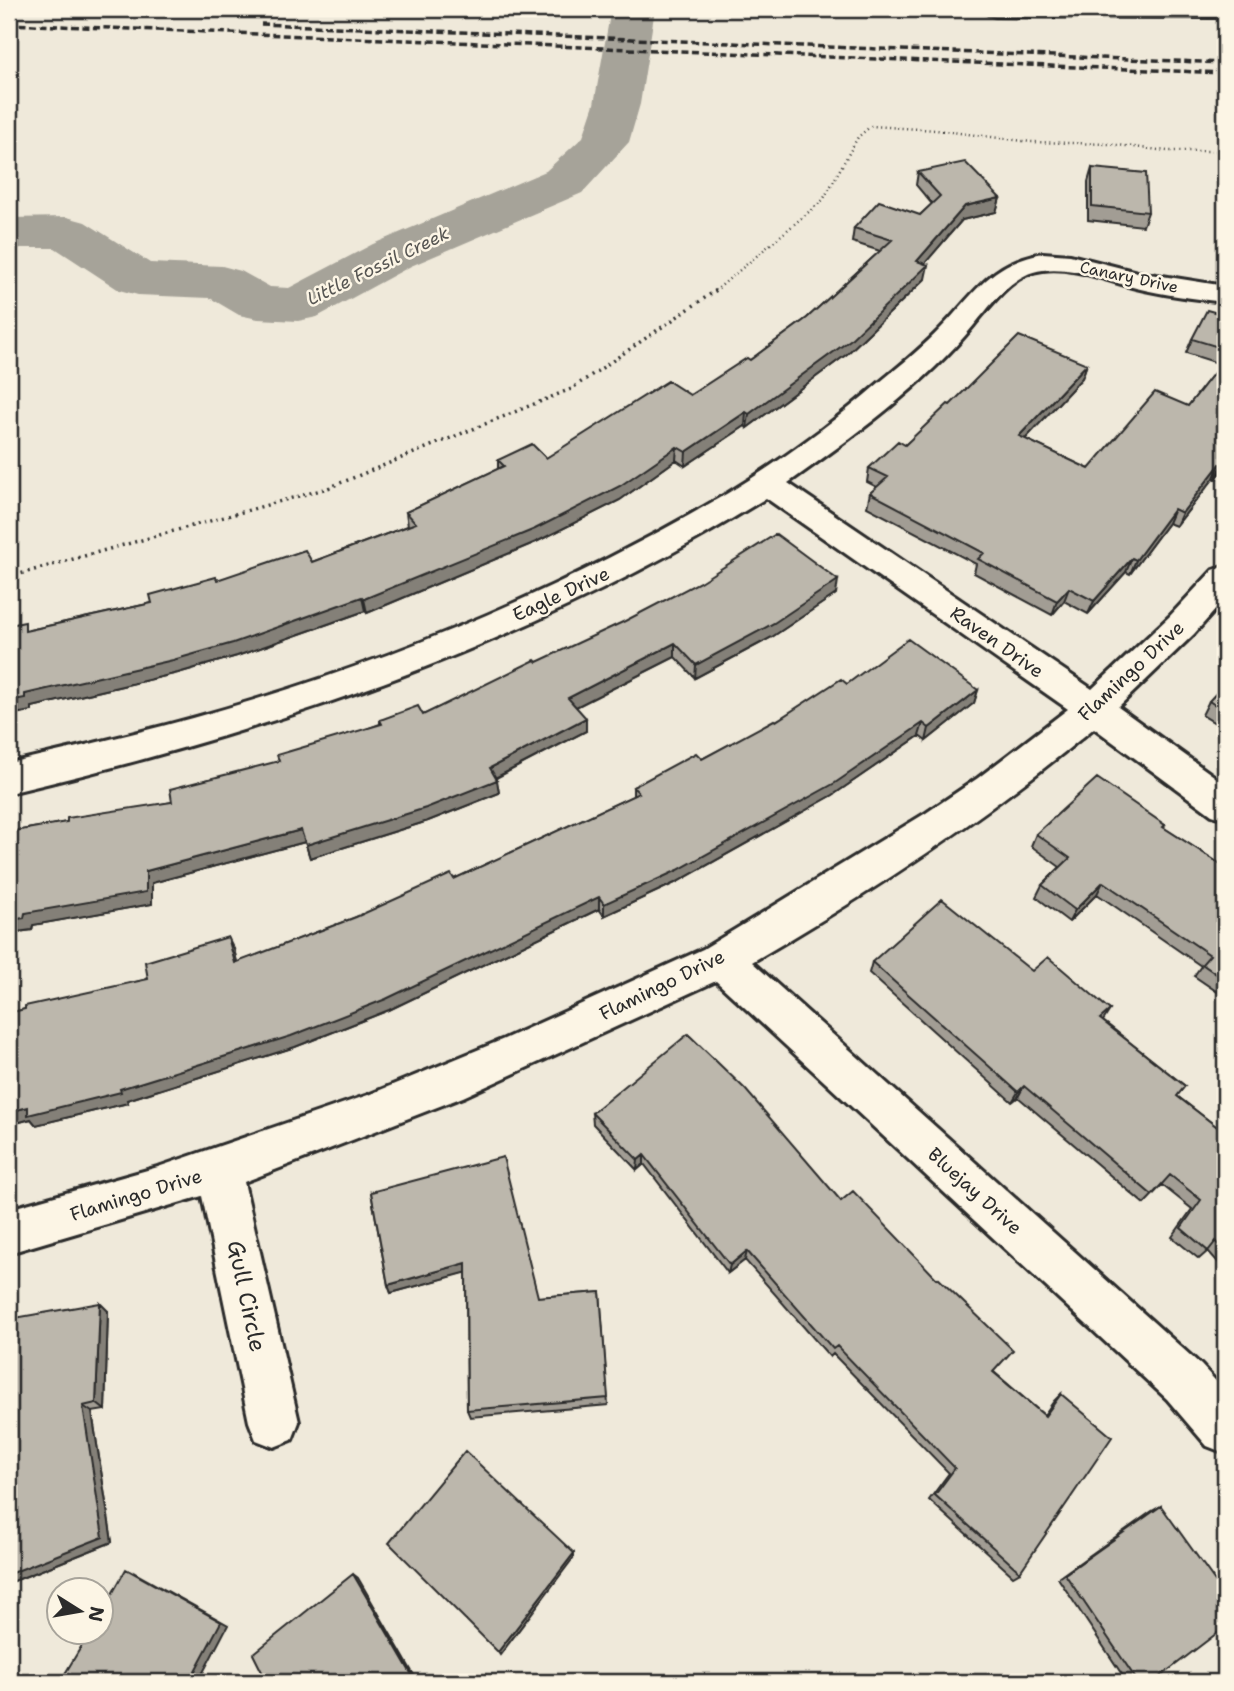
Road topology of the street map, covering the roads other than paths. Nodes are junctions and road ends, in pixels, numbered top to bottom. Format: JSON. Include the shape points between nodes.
{"nodes":[{"id":1,"x":996,"y":9,"type":"edge"},
{"id":2,"x":1225,"y":10,"type":"edge"},
{"id":3,"x":1034,"y":263,"type":"joint"},
{"id":4,"x":1225,"y":294,"type":"edge"},
{"id":5,"x":767,"y":483,"type":"junction"},
{"id":6,"x":1225,"y":578,"type":"edge"},
{"id":7,"x":1094,"y":709,"type":"junction"},
{"id":8,"x":9,"y":778,"type":"edge"},
{"id":9,"x":1225,"y":804,"type":"edge"},
{"id":10,"x":720,"y":959,"type":"junction"},
{"id":11,"x":219,"y":1170,"type":"junction"},
{"id":12,"x":9,"y":1231,"type":"edge"},
{"id":13,"x":275,"y":1422,"type":"dead end"},
{"id":14,"x":1225,"y":1428,"type":"edge"}],
"edges":[{"from":1,"to":2,"type":"street"},
{"from":3,"to":4,"type":"street","name":"Canary Drive","via":[[1061,262]]},
{"from":3,"to":5,"type":"street","name":"Eagle Drive","via":[[1005,274],[956,330],[884,395]]},
{"from":5,"to":7,"type":"street","name":"Raven Drive"},
{"from":5,"to":8,"type":"street","name":"Eagle Drive","via":[[620,566],[540,605],[353,682],[236,719]]},
{"from":6,"to":7,"type":"street","name":"Flamingo Drive","via":[[1157,653]]},
{"from":7,"to":9,"type":"street","name":"Raven Drive"},
{"from":7,"to":10,"type":"street","name":"Flamingo Drive","via":[[987,794]]},
{"from":10,"to":11,"type":"street","name":"Flamingo Drive","via":[[484,1070]]},
{"from":10,"to":14,"type":"street","name":"Bluejay Drive","via":[[1123,1325]]},
{"from":11,"to":12,"type":"street","name":"Flamingo Drive"},
{"from":11,"to":13,"type":"street","name":"Gull Circle"}]}
